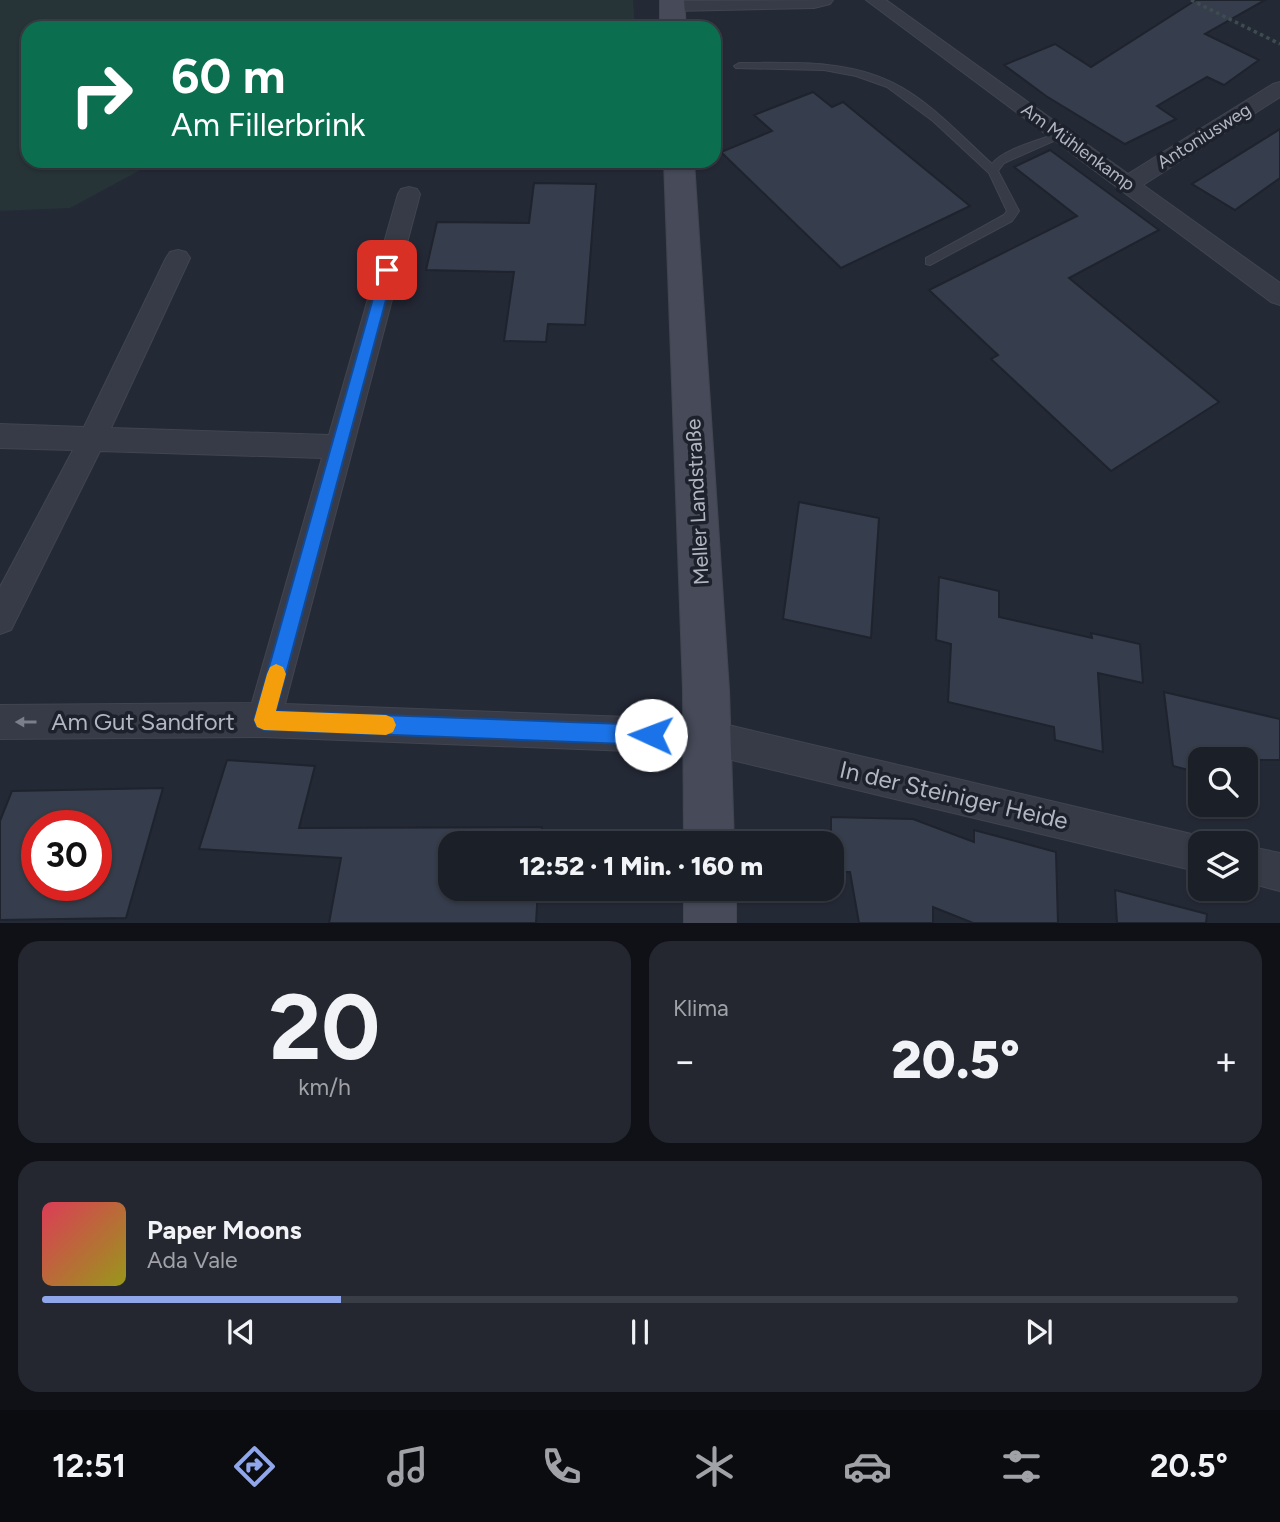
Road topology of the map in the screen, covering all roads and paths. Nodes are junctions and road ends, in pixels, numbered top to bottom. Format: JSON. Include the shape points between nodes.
{"nodes":[{"id":1,"x":824,"y":0,"type":"edge"},
{"id":2,"x":875,"y":0,"type":"edge"},
{"id":3,"x":1191,"y":0,"type":"edge"},
{"id":4,"x":673,"y":11,"type":"edge"},
{"id":5,"x":1280,"y":44,"type":"edge"},
{"id":6,"x":739,"y":66,"type":"dead end"},
{"id":7,"x":1280,"y":88,"type":"edge"},
{"id":8,"x":1062,"y":135,"type":"junction"},
{"id":9,"x":679,"y":168,"type":"edge"},
{"id":10,"x":993,"y":171,"type":"junction"},
{"id":11,"x":1128,"y":184,"type":"junction"},
{"id":12,"x":409,"y":194,"type":"dead end"},
{"id":13,"x":178,"y":258,"type":"dead end"},
{"id":14,"x":930,"y":261,"type":"dead end"},
{"id":15,"x":1280,"y":296,"type":"edge"},
{"id":16,"x":0,"y":436,"type":"edge"},
{"id":17,"x":93,"y":438,"type":"junction"},
{"id":18,"x":338,"y":447,"type":"junction"},
{"id":19,"x":0,"y":619,"type":"edge"},
{"id":20,"x":264,"y":720,"type":"junction"},
{"id":21,"x":0,"y":722,"type":"edge"},
{"id":22,"x":706,"y":737,"type":"junction"},
{"id":23,"x":709,"y":831,"type":"edge"},
{"id":24,"x":1188,"y":850,"type":"edge"},
{"id":25,"x":1258,"y":867,"type":"edge"},
{"id":26,"x":1280,"y":872,"type":"edge"},
{"id":27,"x":710,"y":901,"type":"edge"},
{"id":28,"x":710,"y":923,"type":"edge"}],
"edges":[{"from":1,"to":4,"type":"street"},
{"from":2,"to":8,"type":"street","name":"Am Mühlenkamp"},
{"from":3,"to":5,"type":"path"},
{"from":6,"to":10,"type":"lane","via":[[809,66],[874,78],[912,99]]},
{"from":7,"to":11,"type":"street","name":"Antoniusweg"},
{"from":8,"to":10,"type":"lane","via":[[1000,161]]},
{"from":8,"to":11,"type":"street","name":"Am Mühlenkamp"},
{"from":9,"to":22,"type":"street","name":"Meller Landstraße"},
{"from":10,"to":14,"type":"lane","via":[[1013,211]]},
{"from":11,"to":15,"type":"street","name":"Am Mühlenkamp"},
{"from":12,"to":18,"type":"street"},
{"from":13,"to":17,"type":"street"},
{"from":16,"to":17,"type":"street"},
{"from":17,"to":18,"type":"street"},
{"from":17,"to":19,"type":"street"},
{"from":18,"to":20,"type":"street"},
{"from":20,"to":21,"type":"street","name":"Am Gut Sandfort","one_way":true},
{"from":20,"to":22,"type":"street","name":"Am Gut Sandfort"},
{"from":22,"to":23,"type":"street","name":"Meller Landstraße"},
{"from":22,"to":24,"type":"street","name":"In der Steiniger Heide"},
{"from":25,"to":26,"type":"street"},
{"from":27,"to":28,"type":"street"}]}
